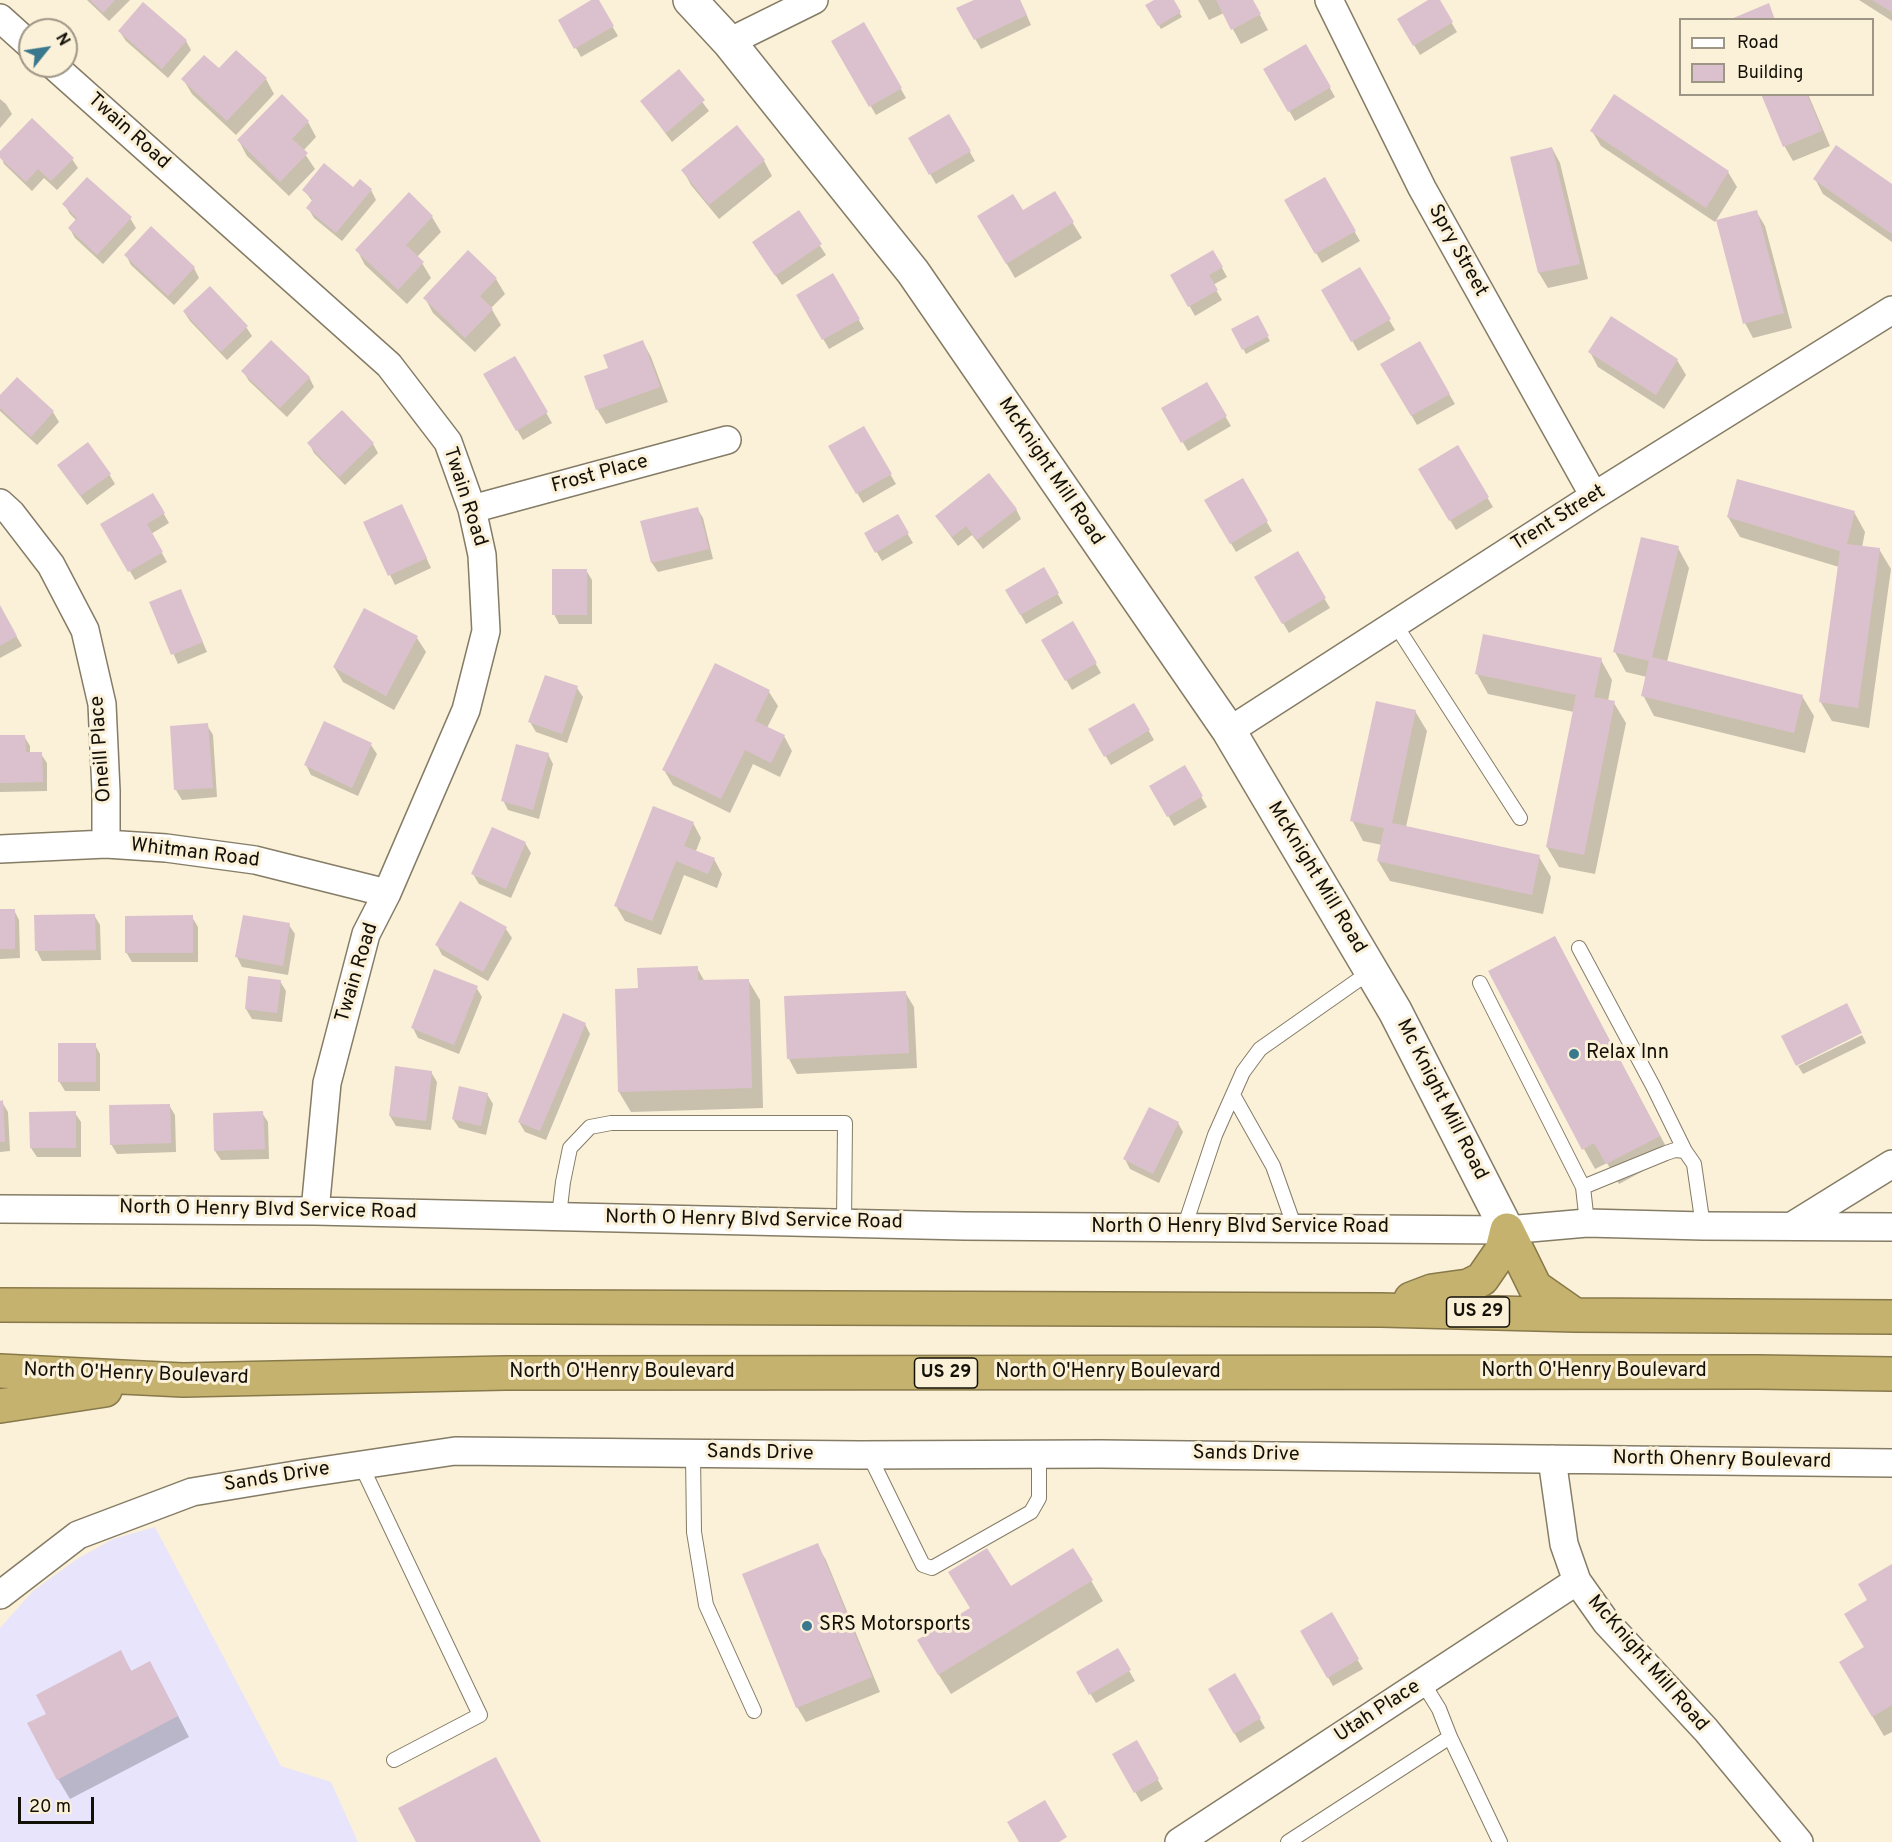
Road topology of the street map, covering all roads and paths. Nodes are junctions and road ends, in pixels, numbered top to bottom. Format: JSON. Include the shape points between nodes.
{"nodes":[{"id":1,"x":690,"y":0,"type":"edge"},
{"id":2,"x":814,"y":0,"type":"edge"},
{"id":3,"x":1329,"y":0,"type":"edge"},
{"id":4,"x":0,"y":18,"type":"edge"},
{"id":5,"x":18,"y":34,"type":"edge"},
{"id":6,"x":729,"y":42,"type":"junction"},
{"id":7,"x":67,"y":78,"type":"edge"},
{"id":8,"x":1892,"y":310,"type":"edge"},
{"id":9,"x":727,"y":440,"type":"dead end"},
{"id":10,"x":1594,"y":496,"type":"junction"},
{"id":11,"x":0,"y":503,"type":"edge"},
{"id":12,"x":472,"y":509,"type":"junction"},
{"id":13,"x":1395,"y":624,"type":"junction"},
{"id":14,"x":1229,"y":731,"type":"junction"},
{"id":15,"x":1520,"y":818,"type":"dead end"},
{"id":16,"x":106,"y":844,"type":"junction"},
{"id":17,"x":0,"y":849,"type":"edge"},
{"id":18,"x":387,"y":893,"type":"junction"},
{"id":19,"x":1579,"y":948,"type":"dead end"},
{"id":20,"x":1371,"y":971,"type":"junction"},
{"id":21,"x":1480,"y":983,"type":"dead end"},
{"id":22,"x":1233,"y":1095,"type":"junction"},
{"id":23,"x":1685,"y":1150,"type":"junction"},
{"id":24,"x":1892,"y":1164,"type":"edge"},
{"id":25,"x":1583,"y":1187,"type":"junction"},
{"id":26,"x":0,"y":1209,"type":"edge"},
{"id":27,"x":315,"y":1211,"type":"junction"},
{"id":28,"x":559,"y":1216,"type":"junction"},
{"id":29,"x":844,"y":1223,"type":"junction"},
{"id":30,"x":1587,"y":1223,"type":"junction"},
{"id":31,"x":1703,"y":1226,"type":"junction"},
{"id":32,"x":1792,"y":1226,"type":"junction"},
{"id":33,"x":1892,"y":1227,"type":"edge"},
{"id":34,"x":1184,"y":1228,"type":"junction"},
{"id":35,"x":1295,"y":1228,"type":"junction"},
{"id":36,"x":1508,"y":1230,"type":"junction"},
{"id":37,"x":0,"y":1305,"type":"edge"},
{"id":38,"x":1382,"y":1310,"type":"junction"},
{"id":39,"x":1575,"y":1315,"type":"junction"},
{"id":40,"x":1892,"y":1317,"type":"edge"},
{"id":41,"x":0,"y":1371,"type":"edge"},
{"id":42,"x":1892,"y":1374,"type":"edge"},
{"id":43,"x":183,"y":1380,"type":"junction"},
{"id":44,"x":0,"y":1406,"type":"edge"},
{"id":45,"x":693,"y":1454,"type":"junction"},
{"id":46,"x":1039,"y":1454,"type":"junction"},
{"id":47,"x":869,"y":1455,"type":"junction"},
{"id":48,"x":1552,"y":1459,"type":"junction"},
{"id":49,"x":1892,"y":1463,"type":"edge"},
{"id":50,"x":361,"y":1465,"type":"junction"},
{"id":51,"x":1577,"y":1581,"type":"junction"},
{"id":52,"x":0,"y":1595,"type":"edge"},
{"id":53,"x":1423,"y":1683,"type":"junction"},
{"id":54,"x":754,"y":1711,"type":"dead end"},
{"id":55,"x":1449,"y":1737,"type":"junction"},
{"id":56,"x":394,"y":1760,"type":"dead end"},
{"id":57,"x":1179,"y":1842,"type":"edge"},
{"id":58,"x":1288,"y":1842,"type":"edge"},
{"id":59,"x":1500,"y":1842,"type":"edge"},
{"id":60,"x":1799,"y":1842,"type":"edge"}],
"edges":[{"from":1,"to":6,"type":"street","name":"McKnight Mill Road"},
{"from":2,"to":6,"type":"street"},
{"from":3,"to":10,"type":"street","name":"Spry Street","via":[[1422,188]]},
{"from":4,"to":5,"type":"street"},
{"from":6,"to":14,"type":"street","name":"McKnight Mill Road","via":[[913,272]]},
{"from":7,"to":12,"type":"street","name":"Twain Road","via":[[389,365],[448,442]]},
{"from":8,"to":10,"type":"street","name":"Trent Street"},
{"from":9,"to":12,"type":"street","name":"Frost Place"},
{"from":10,"to":13,"type":"street","name":"Trent Street"},
{"from":11,"to":16,"type":"street","name":"Oneill Place","via":[[51,565],[85,630],[102,704]]},
{"from":12,"to":18,"type":"street","name":"Twain Road","via":[[482,555],[486,631],[466,710]]},
{"from":13,"to":14,"type":"street","name":"Trent Street"},
{"from":13,"to":15,"type":"lane"},
{"from":14,"to":20,"type":"street","name":"McKnight Mill Road"},
{"from":16,"to":17,"type":"street","name":"Whitman Road"},
{"from":16,"to":18,"type":"street","name":"Whitman Road","via":[[255,860]]},
{"from":18,"to":27,"type":"street","name":"Twain Road","via":[[366,934],[327,1083]]},
{"from":19,"to":23,"type":"lane"},
{"from":20,"to":22,"type":"lane","via":[[1260,1049],[1243,1072]]},
{"from":20,"to":36,"type":"street","name":"Mc Knight Mill Road"},
{"from":21,"to":25,"type":"lane"},
{"from":22,"to":34,"type":"lane","via":[[1215,1135]]},
{"from":22,"to":35,"type":"lane","via":[[1273,1166]]},
{"from":23,"to":25,"type":"lane","via":[[1666,1153]]},
{"from":23,"to":31,"type":"lane","via":[[1694,1164]]},
{"from":24,"to":32,"type":"street"},
{"from":25,"to":30,"type":"lane"},
{"from":26,"to":27,"type":"street","name":"North O Henry Blvd Service Road"},
{"from":27,"to":28,"type":"street","name":"North O Henry Blvd Service Road"},
{"from":28,"to":29,"type":"street","name":"North O Henry Blvd Service Road"},
{"from":28,"to":29,"type":"lane","via":[[570,1148],[590,1127],[611,1123],[844,1123]]},
{"from":29,"to":34,"type":"street","name":"North O Henry Blvd Service Road"},
{"from":30,"to":31,"type":"street"},
{"from":30,"to":36,"type":"street"},
{"from":31,"to":32,"type":"street"},
{"from":32,"to":33,"type":"street"},
{"from":34,"to":35,"type":"street","name":"North O Henry Blvd Service Road"},
{"from":35,"to":36,"type":"street","name":"North O Henry Blvd Service Road"},
{"from":36,"to":38,"type":"highway","via":[[1502,1250],[1482,1279],[1468,1286],[1431,1291]]},
{"from":36,"to":39,"type":"highway","via":[[1535,1287]]},
{"from":37,"to":38,"type":"highway","number":"US 29"},
{"from":38,"to":39,"type":"highway","number":"US 29"},
{"from":39,"to":40,"type":"highway","number":"US 29"},
{"from":41,"to":43,"type":"highway","name":"North O'Henry Boulevard","number":"US 29"},
{"from":42,"to":43,"type":"highway","name":"North O'Henry Boulevard","number":"US 29","via":[[505,1373]]},
{"from":43,"to":44,"type":"highway"},
{"from":45,"to":47,"type":"street","name":"Sands Drive"},
{"from":45,"to":50,"type":"street","name":"Sands Drive","via":[[455,1451]]},
{"from":45,"to":54,"type":"lane","via":[[694,1532],[706,1605]]},
{"from":46,"to":47,"type":"street","name":"Sands Drive"},
{"from":46,"to":47,"type":"lane","via":[[1039,1498],[1031,1512],[932,1568],[923,1564]]},
{"from":46,"to":48,"type":"street","name":"Sands Drive"},
{"from":48,"to":49,"type":"street","name":"North Ohenry Boulevard"},
{"from":48,"to":51,"type":"street","name":"McKnight Mill Road","via":[[1564,1544]]},
{"from":50,"to":52,"type":"street","name":"Sands Drive","via":[[192,1492],[78,1535]]},
{"from":50,"to":56,"type":"lane","via":[[480,1715]]},
{"from":51,"to":53,"type":"street","name":"Utah Place"},
{"from":51,"to":60,"type":"street","name":"McKnight Mill Road","via":[[1606,1622],[1706,1730]]},
{"from":53,"to":55,"type":"lane","via":[[1439,1709]]},
{"from":53,"to":57,"type":"street","name":"Utah Place"},
{"from":55,"to":58,"type":"lane"},
{"from":55,"to":59,"type":"lane"}]}
